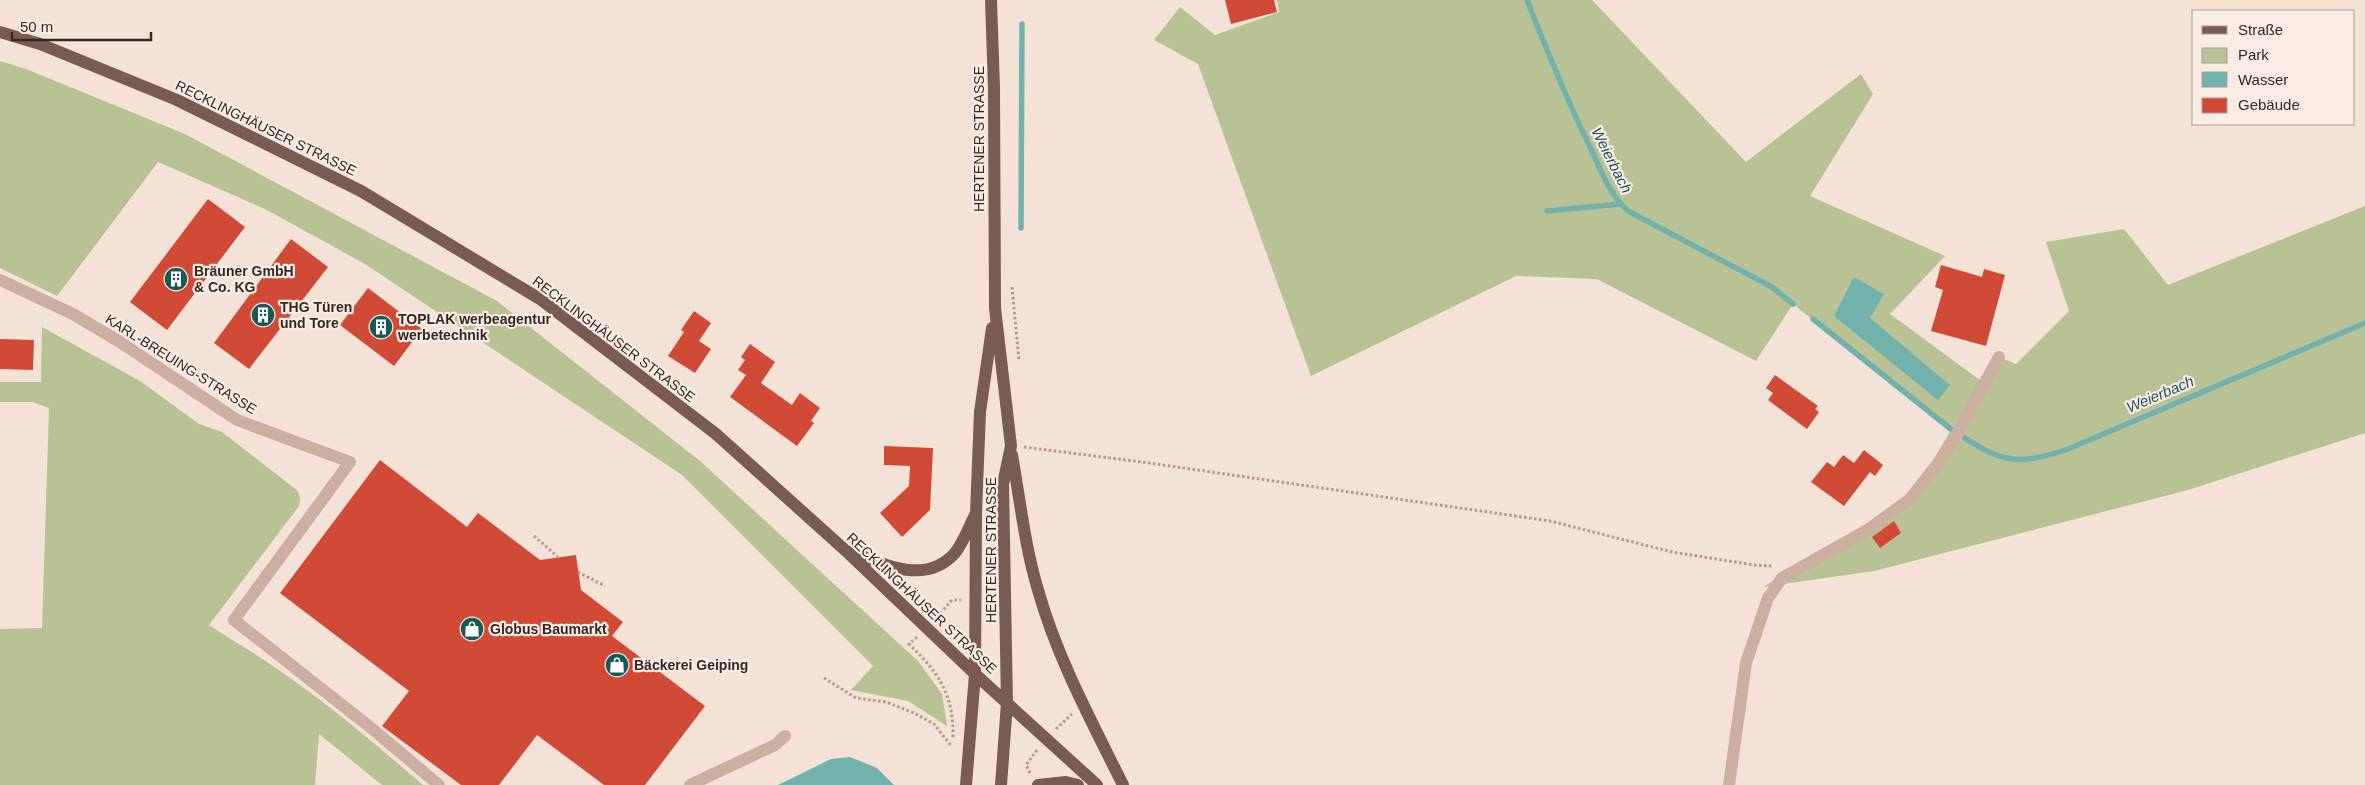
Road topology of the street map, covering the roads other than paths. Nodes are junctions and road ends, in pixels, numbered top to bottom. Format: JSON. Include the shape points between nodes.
{"nodes":[{"id":1,"x":991,"y":0,"type":"edge"},
{"id":2,"x":0,"y":32,"type":"edge"},
{"id":3,"x":0,"y":280,"type":"edge"},
{"id":4,"x":995,"y":308,"type":"junction"},
{"id":5,"x":1999,"y":357,"type":"dead end"},
{"id":6,"x":1010,"y":446,"type":"junction"},
{"id":7,"x":976,"y":513,"type":"junction"},
{"id":8,"x":845,"y":550,"type":"junction"},
{"id":9,"x":975,"y":674,"type":"junction"},
{"id":10,"x":1007,"y":703,"type":"junction"},
{"id":11,"x":785,"y":736,"type":"dead end"},
{"id":12,"x":439,"y":785,"type":"edge"},
{"id":13,"x":690,"y":785,"type":"edge"},
{"id":14,"x":966,"y":785,"type":"edge"},
{"id":15,"x":1001,"y":785,"type":"edge"},
{"id":16,"x":1038,"y":785,"type":"edge"},
{"id":17,"x":1078,"y":785,"type":"edge"},
{"id":18,"x":1097,"y":785,"type":"edge"},
{"id":19,"x":1123,"y":785,"type":"edge"},
{"id":20,"x":1729,"y":785,"type":"edge"}],
"edges":[{"from":1,"to":4,"type":"main road","name":"HERTENER STRASSE"},
{"from":2,"to":8,"type":"main road","name":"RECKLINGHÄUSER STRASSE","via":[[40,44],[177,100],[360,191],[540,300],[716,434]]},
{"from":3,"to":12,"type":"street","name":"KARL-BREUING-STRASSE","via":[[73,314],[237,420],[350,462],[234,620]]},
{"from":4,"to":6,"type":"main road","name":"HERTENER STRASSE"},
{"from":4,"to":7,"type":"main road","name":"HERTENER STRASSE","via":[[980,412]]},
{"from":5,"to":20,"type":"street","via":[[1947,452],[1910,500],[1868,529],[1782,578],[1768,598],[1746,663]]},
{"from":6,"to":10,"type":"main road","name":"HERTENER STRASSE","via":[[1003,484]]},
{"from":6,"to":19,"type":"main road","via":[[1037,589],[1085,708]]},
{"from":7,"to":8,"type":"main road","via":[[955,553],[936,568],[914,572]]},
{"from":7,"to":9,"type":"main road","name":"HERTENER STRASSE"},
{"from":8,"to":9,"type":"main road","name":"RECKLINGHÄUSER STRASSE"},
{"from":9,"to":10,"type":"main road","name":"RECKLINGHÄUSER STRASSE"},
{"from":9,"to":14,"type":"main road","name":"HERTENER STRASSE"},
{"from":10,"to":15,"type":"main road","name":"HERTENER STRASSE"},
{"from":10,"to":18,"type":"main road","name":"RECKLINGHÄUSER STRASSE"},
{"from":11,"to":13,"type":"street","via":[[775,745]]},
{"from":16,"to":17,"type":"main road","via":[[1066,782]]}]}
